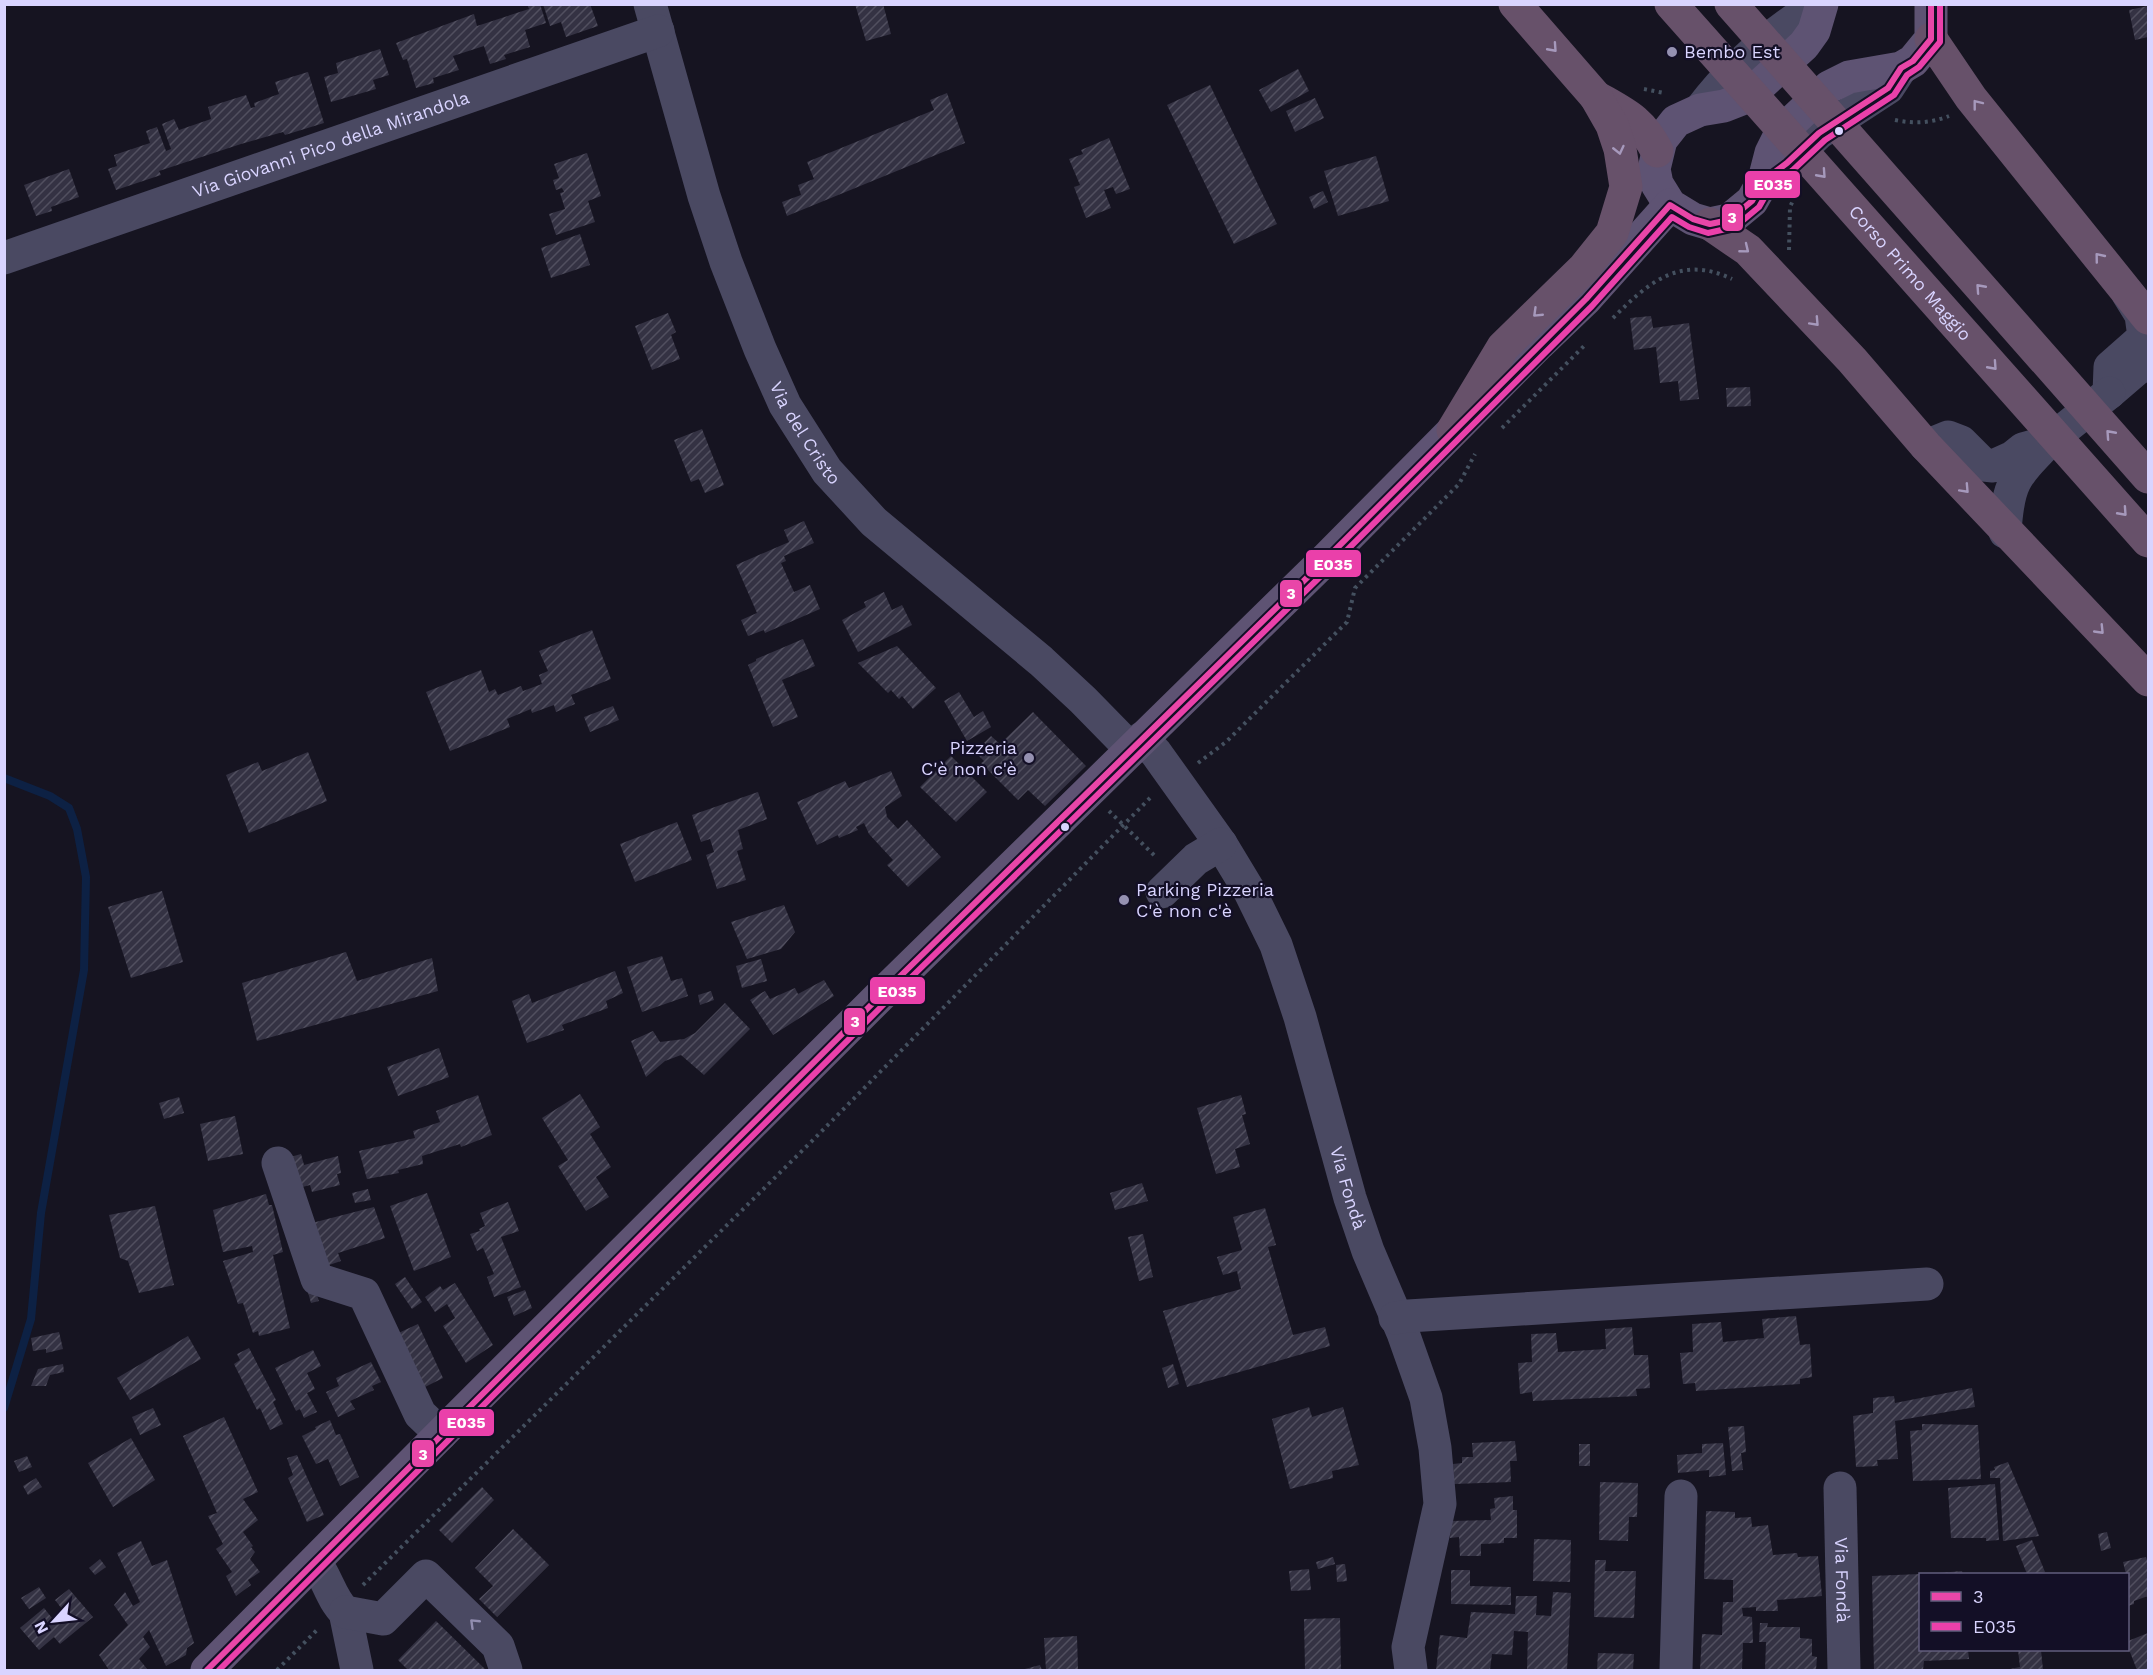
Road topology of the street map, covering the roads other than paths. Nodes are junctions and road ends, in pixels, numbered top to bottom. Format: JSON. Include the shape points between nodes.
{"nodes":[{"id":1,"x":1515,"y":4,"type":"edge"},
{"id":2,"x":1671,"y":4,"type":"edge"},
{"id":3,"x":1731,"y":4,"type":"edge"},
{"id":4,"x":1820,"y":4,"type":"edge"},
{"id":5,"x":1931,"y":4,"type":"edge"},
{"id":6,"x":654,"y":18,"type":"edge"},
{"id":7,"x":1931,"y":39,"type":"junction"},
{"id":8,"x":1596,"y":97,"type":"junction"},
{"id":9,"x":1658,"y":151,"type":"junction"},
{"id":10,"x":1670,"y":205,"type":"junction"},
{"id":11,"x":1710,"y":224,"type":"junction"},
{"id":12,"x":4,"y":258,"type":"edge"},
{"id":13,"x":2128,"y":294,"type":"junction"},
{"id":14,"x":2148,"y":318,"type":"edge"},
{"id":15,"x":2148,"y":364,"type":"edge"},
{"id":16,"x":2109,"y":393,"type":"junction"},
{"id":17,"x":1453,"y":430,"type":"junction"},
{"id":18,"x":2048,"y":442,"type":"junction"},
{"id":19,"x":1926,"y":446,"type":"junction"},
{"id":20,"x":2148,"y":477,"type":"edge"},
{"id":21,"x":2006,"y":532,"type":"junction"},
{"id":22,"x":2148,"y":541,"type":"edge"},
{"id":23,"x":2148,"y":680,"type":"edge"},
{"id":24,"x":1137,"y":744,"type":"junction"},
{"id":25,"x":1221,"y":844,"type":"junction"},
{"id":26,"x":1169,"y":885,"type":"road end"},
{"id":27,"x":278,"y":1163,"type":"dead end"},
{"id":28,"x":1928,"y":1284,"type":"dead end"},
{"id":29,"x":1395,"y":1318,"type":"junction"},
{"id":30,"x":441,"y":1434,"type":"junction"},
{"id":31,"x":1840,"y":1488,"type":"dead end"},
{"id":32,"x":1681,"y":1496,"type":"dead end"},
{"id":33,"x":315,"y":1562,"type":"junction"},
{"id":34,"x":342,"y":1610,"type":"junction"},
{"id":35,"x":207,"y":1671,"type":"edge"},
{"id":36,"x":357,"y":1671,"type":"edge"},
{"id":37,"x":506,"y":1671,"type":"edge"},
{"id":38,"x":1412,"y":1671,"type":"edge"},
{"id":39,"x":1676,"y":1671,"type":"edge"},
{"id":40,"x":1844,"y":1671,"type":"edge"}],
"edges":[{"from":1,"to":8,"type":"highway","one_way":true},
{"from":2,"to":22,"type":"highway","name":"Corso Primo Maggio","one_way":true,"bridge":true},
{"from":20,"to":3,"type":"highway","one_way":true,"bridge":true},
{"from":4,"to":9,"type":"main road","via":[[1814,31],[1804,45],[1747,97],[1676,121],[1661,140]]},
{"from":5,"to":7,"type":"main road"},
{"from":6,"to":12,"type":"street","name":"Via Giovanni Pico della Mirandola"},
{"from":6,"to":24,"type":"street","name":"Via del Cristo","via":[[730,273],[785,405],[827,471],[874,522]]},
{"from":7,"to":11,"type":"main road","via":[[1913,61],[1901,68],[1849,77],[1829,87],[1782,130],[1752,201],[1729,220]]},
{"from":13,"to":7,"type":"highway","one_way":true,"via":[[1971,98]]},
{"from":8,"to":9,"type":"highway","via":[[1631,116]]},
{"from":8,"to":17,"type":"highway","one_way":true,"via":[[1620,149],[1626,187],[1612,233],[1584,268],[1503,346]]},
{"from":9,"to":10,"type":"main road","via":[[1654,169],[1657,184]]},
{"from":10,"to":11,"type":"main road"},
{"from":10,"to":17,"type":"main road","via":[[1586,299]]},
{"from":11,"to":19,"type":"highway","one_way":true,"via":[[1748,250],[1852,360]]},
{"from":13,"to":14,"type":"highway"},
{"from":13,"to":16,"type":"street","via":[[2141,315],[2144,338],[2110,367]]},
{"from":15,"to":16,"type":"street"},
{"from":16,"to":18,"type":"street"},
{"from":17,"to":24,"type":"main road"},
{"from":18,"to":19,"type":"street","via":[[2023,448],[1993,466],[1984,465],[1961,442],[1948,437]]},
{"from":18,"to":21,"type":"street","via":[[2014,480],[2007,502]]},
{"from":19,"to":21,"type":"highway","one_way":true},
{"from":21,"to":23,"type":"highway","one_way":true},
{"from":24,"to":25,"type":"street","name":"Via Fondà","via":[[1156,753]]},
{"from":24,"to":30,"type":"main road"},
{"from":25,"to":26,"type":"street","via":[[1196,859]]},
{"from":25,"to":29,"type":"street","name":"Via Fondà","via":[[1276,945],[1350,1198]]},
{"from":27,"to":30,"type":"street","via":[[317,1279],[364,1294],[420,1413]]},
{"from":28,"to":29,"type":"street"},
{"from":29,"to":38,"type":"street","name":"Via Fondà","via":[[1426,1398],[1440,1504],[1408,1647]]},
{"from":30,"to":33,"type":"main road"},
{"from":31,"to":40,"type":"street","name":"Via Fondà"},
{"from":32,"to":39,"type":"street"},
{"from":33,"to":34,"type":"street"},
{"from":33,"to":35,"type":"main road"},
{"from":34,"to":36,"type":"street"},
{"from":37,"to":34,"type":"street","one_way":true,"via":[[498,1646],[426,1576],[383,1619]]}]}
